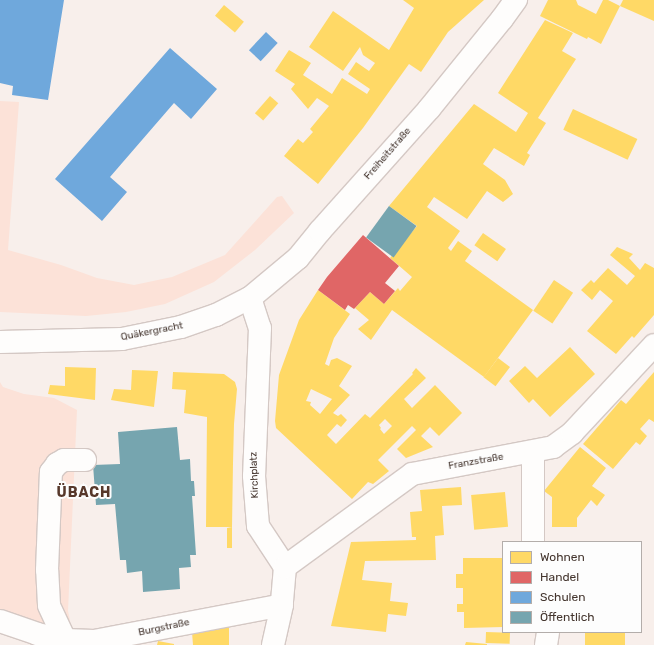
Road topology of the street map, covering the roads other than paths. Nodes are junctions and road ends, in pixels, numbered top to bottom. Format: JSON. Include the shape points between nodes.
{"nodes":[{"id":1,"x":516,"y":0,"type":"edge"},
{"id":2,"x":250,"y":298,"type":"junction"},
{"id":3,"x":0,"y":342,"type":"edge"},
{"id":4,"x":654,"y":345,"type":"edge"},
{"id":5,"x":533,"y":452,"type":"junction"},
{"id":6,"x":85,"y":460,"type":"dead end"},
{"id":7,"x":533,"y":541,"type":"edge"},
{"id":8,"x":285,"y":567,"type":"junction"},
{"id":9,"x":282,"y":605,"type":"junction"},
{"id":10,"x":0,"y":621,"type":"edge"},
{"id":11,"x":548,"y":633,"type":"edge"},
{"id":12,"x":65,"y":640,"type":"junction"},
{"id":13,"x":273,"y":645,"type":"edge"},
{"id":14,"x":546,"y":645,"type":"edge"}],
"edges":[{"from":1,"to":2,"type":"street","name":"Freiheitstraße","via":[[429,109],[298,258]]},
{"from":2,"to":3,"type":"street","name":"Quäkergracht","via":[[216,315],[181,327],[122,339]]},
{"from":2,"to":8,"type":"street","name":"Kirchplatz","via":[[260,328],[254,476],[258,526]]},
{"from":4,"to":5,"type":"street","name":"Franzstraße","via":[[572,433],[552,446]]},
{"from":5,"to":7,"type":"street"},
{"from":5,"to":8,"type":"street","name":"Franzstraße","via":[[412,474]]},
{"from":6,"to":12,"type":"street","via":[[64,460],[51,472],[47,570],[49,605]]},
{"from":8,"to":9,"type":"street"},
{"from":9,"to":12,"type":"street","name":"Burgstraße","via":[[94,641]]},
{"from":9,"to":13,"type":"street"},
{"from":10,"to":12,"type":"street","name":"Burgstraße","via":[[37,634]]},
{"from":11,"to":14,"type":"street"}]}
